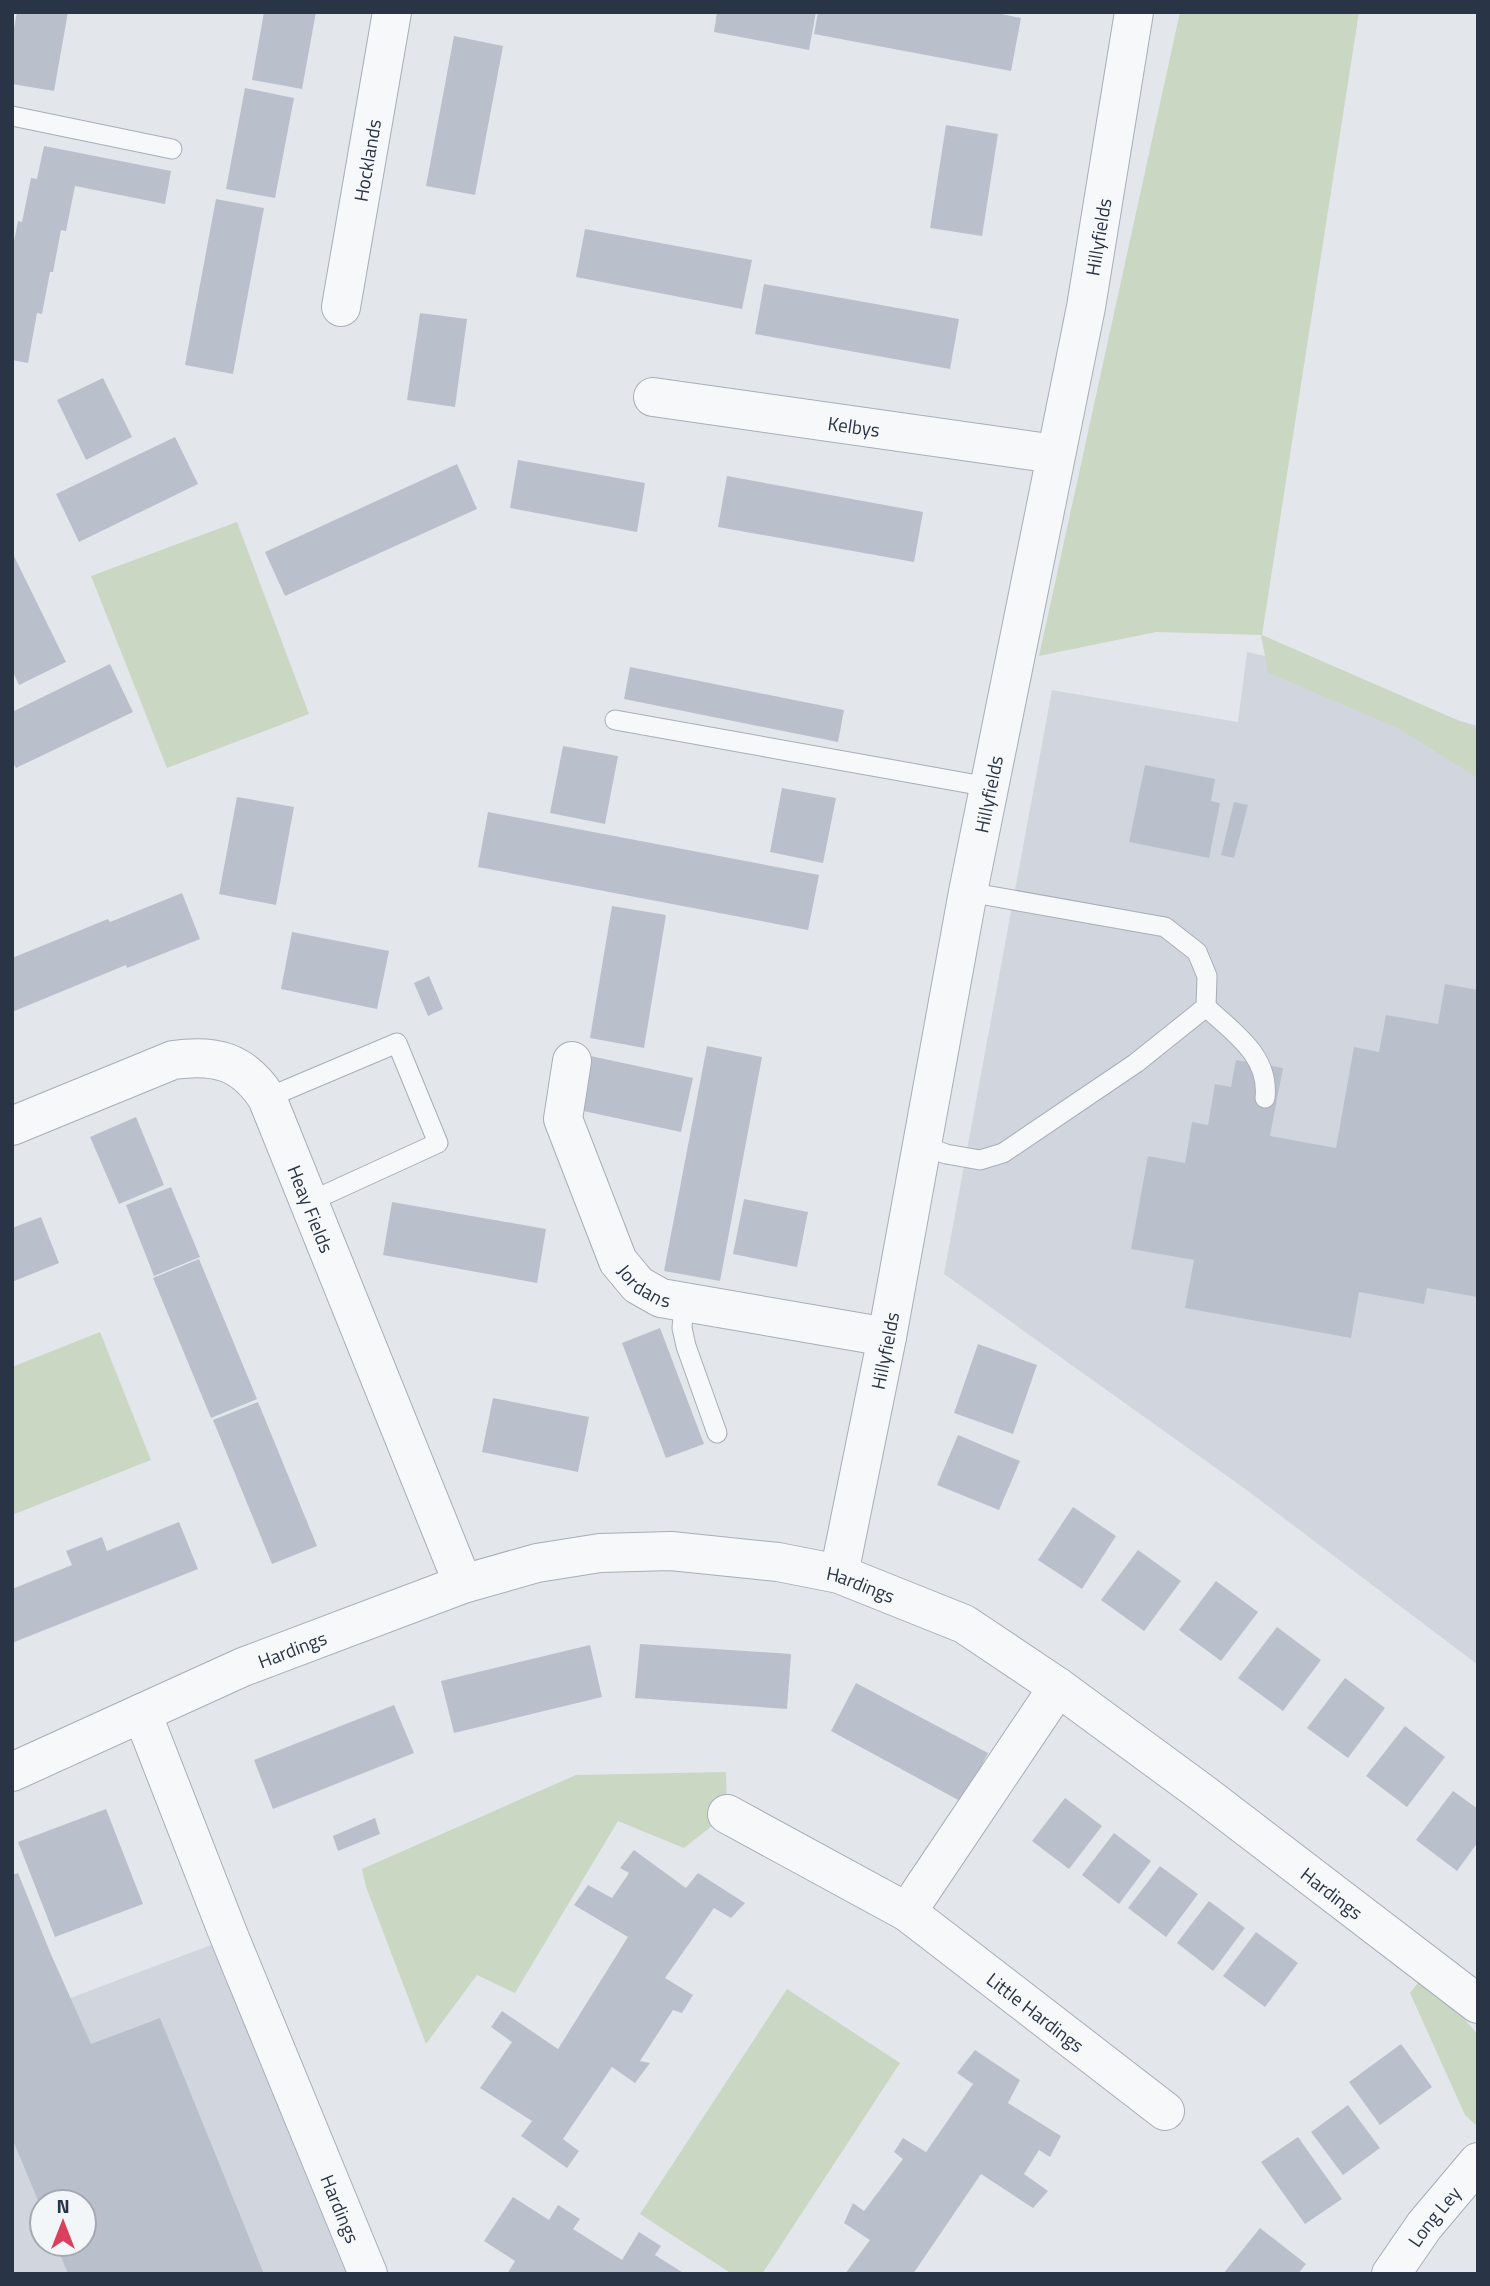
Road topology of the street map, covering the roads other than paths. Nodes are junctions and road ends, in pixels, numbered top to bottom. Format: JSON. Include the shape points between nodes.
{"nodes":[{"id":1,"x":392,"y":12,"type":"edge"},
{"id":2,"x":1134,"y":12,"type":"edge"},
{"id":3,"x":12,"y":116,"type":"edge"},
{"id":4,"x":172,"y":149,"type":"dead end"},
{"id":5,"x":341,"y":307,"type":"dead end"},
{"id":6,"x":653,"y":397,"type":"dead end"},
{"id":7,"x":1055,"y":454,"type":"junction"},
{"id":8,"x":615,"y":720,"type":"dead end"},
{"id":9,"x":989,"y":787,"type":"junction"},
{"id":10,"x":968,"y":892,"type":"junction"},
{"id":11,"x":1206,"y":1007,"type":"junction"},
{"id":12,"x":572,"y":1061,"type":"dead end"},
{"id":13,"x":267,"y":1098,"type":"junction"},
{"id":14,"x":1265,"y":1098,"type":"dead end"},
{"id":15,"x":12,"y":1126,"type":"edge"},
{"id":16,"x":922,"y":1145,"type":"junction"},
{"id":17,"x":309,"y":1202,"type":"junction"},
{"id":18,"x":684,"y":1303,"type":"junction"},
{"id":19,"x":887,"y":1337,"type":"junction"},
{"id":20,"x":717,"y":1433,"type":"dead end"},
{"id":21,"x":839,"y":1574,"type":"junction"},
{"id":22,"x":463,"y":1584,"type":"junction"},
{"id":23,"x":1058,"y":1687,"type":"junction"},
{"id":24,"x":142,"y":1713,"type":"junction"},
{"id":25,"x":12,"y":1772,"type":"edge"},
{"id":26,"x":727,"y":1814,"type":"dead end"},
{"id":27,"x":907,"y":1912,"type":"junction"},
{"id":28,"x":1478,"y":2004,"type":"edge"},
{"id":29,"x":1165,"y":2111,"type":"dead end"},
{"id":30,"x":1478,"y":2162,"type":"edge"},
{"id":31,"x":368,"y":2274,"type":"edge"},
{"id":32,"x":1391,"y":2274,"type":"edge"}],
"edges":[{"from":1,"to":5,"type":"street","name":"Hocklands"},
{"from":2,"to":7,"type":"street","name":"Hillyfields","via":[[1086,307]]},
{"from":3,"to":4,"type":"lane"},
{"from":6,"to":7,"type":"street","name":"Kelbys"},
{"from":7,"to":9,"type":"street","name":"Hillyfields"},
{"from":8,"to":9,"type":"lane"},
{"from":9,"to":10,"type":"street","name":"Hillyfields"},
{"from":10,"to":11,"type":"lane","via":[[1165,927],[1197,951],[1206,976]]},
{"from":10,"to":16,"type":"street","name":"Hillyfields"},
{"from":11,"to":14,"type":"lane","via":[[1239,1034],[1255,1055],[1266,1086]]},
{"from":11,"to":16,"type":"lane","via":[[1136,1063],[1003,1153],[980,1160]]},
{"from":12,"to":18,"type":"street","name":"Jordans","via":[[563,1119],[618,1262],[638,1285],[661,1298]]},
{"from":13,"to":15,"type":"street","name":"Heay Fields","via":[[256,1081],[240,1069],[219,1059],[198,1057],[173,1060]]},
{"from":13,"to":17,"type":"street","name":"Heay Fields"},
{"from":13,"to":17,"type":"lane","via":[[397,1042],[433,1130],[438,1143]]},
{"from":16,"to":19,"type":"street","name":"Hillyfields"},
{"from":17,"to":22,"type":"street","name":"Heay Fields"},
{"from":18,"to":19,"type":"street","name":"Jordans"},
{"from":18,"to":20,"type":"lane","via":[[686,1346]]},
{"from":19,"to":21,"type":"street","name":"Hillyfields"},
{"from":21,"to":22,"type":"street","name":"Hardings","via":[[671,1550],[537,1563]]},
{"from":21,"to":23,"type":"street","name":"Hardings","via":[[964,1624]]},
{"from":22,"to":24,"type":"street","name":"Hardings","via":[[243,1667]]},
{"from":23,"to":27,"type":"street"},
{"from":23,"to":28,"type":"street","name":"Hardings"},
{"from":24,"to":25,"type":"street","name":"Hardings"},
{"from":24,"to":31,"type":"street","name":"Hardings"},
{"from":26,"to":27,"type":"street","name":"Little Hardings"},
{"from":27,"to":29,"type":"street","name":"Little Hardings"},
{"from":30,"to":32,"type":"street","name":"Long Ley"}]}
